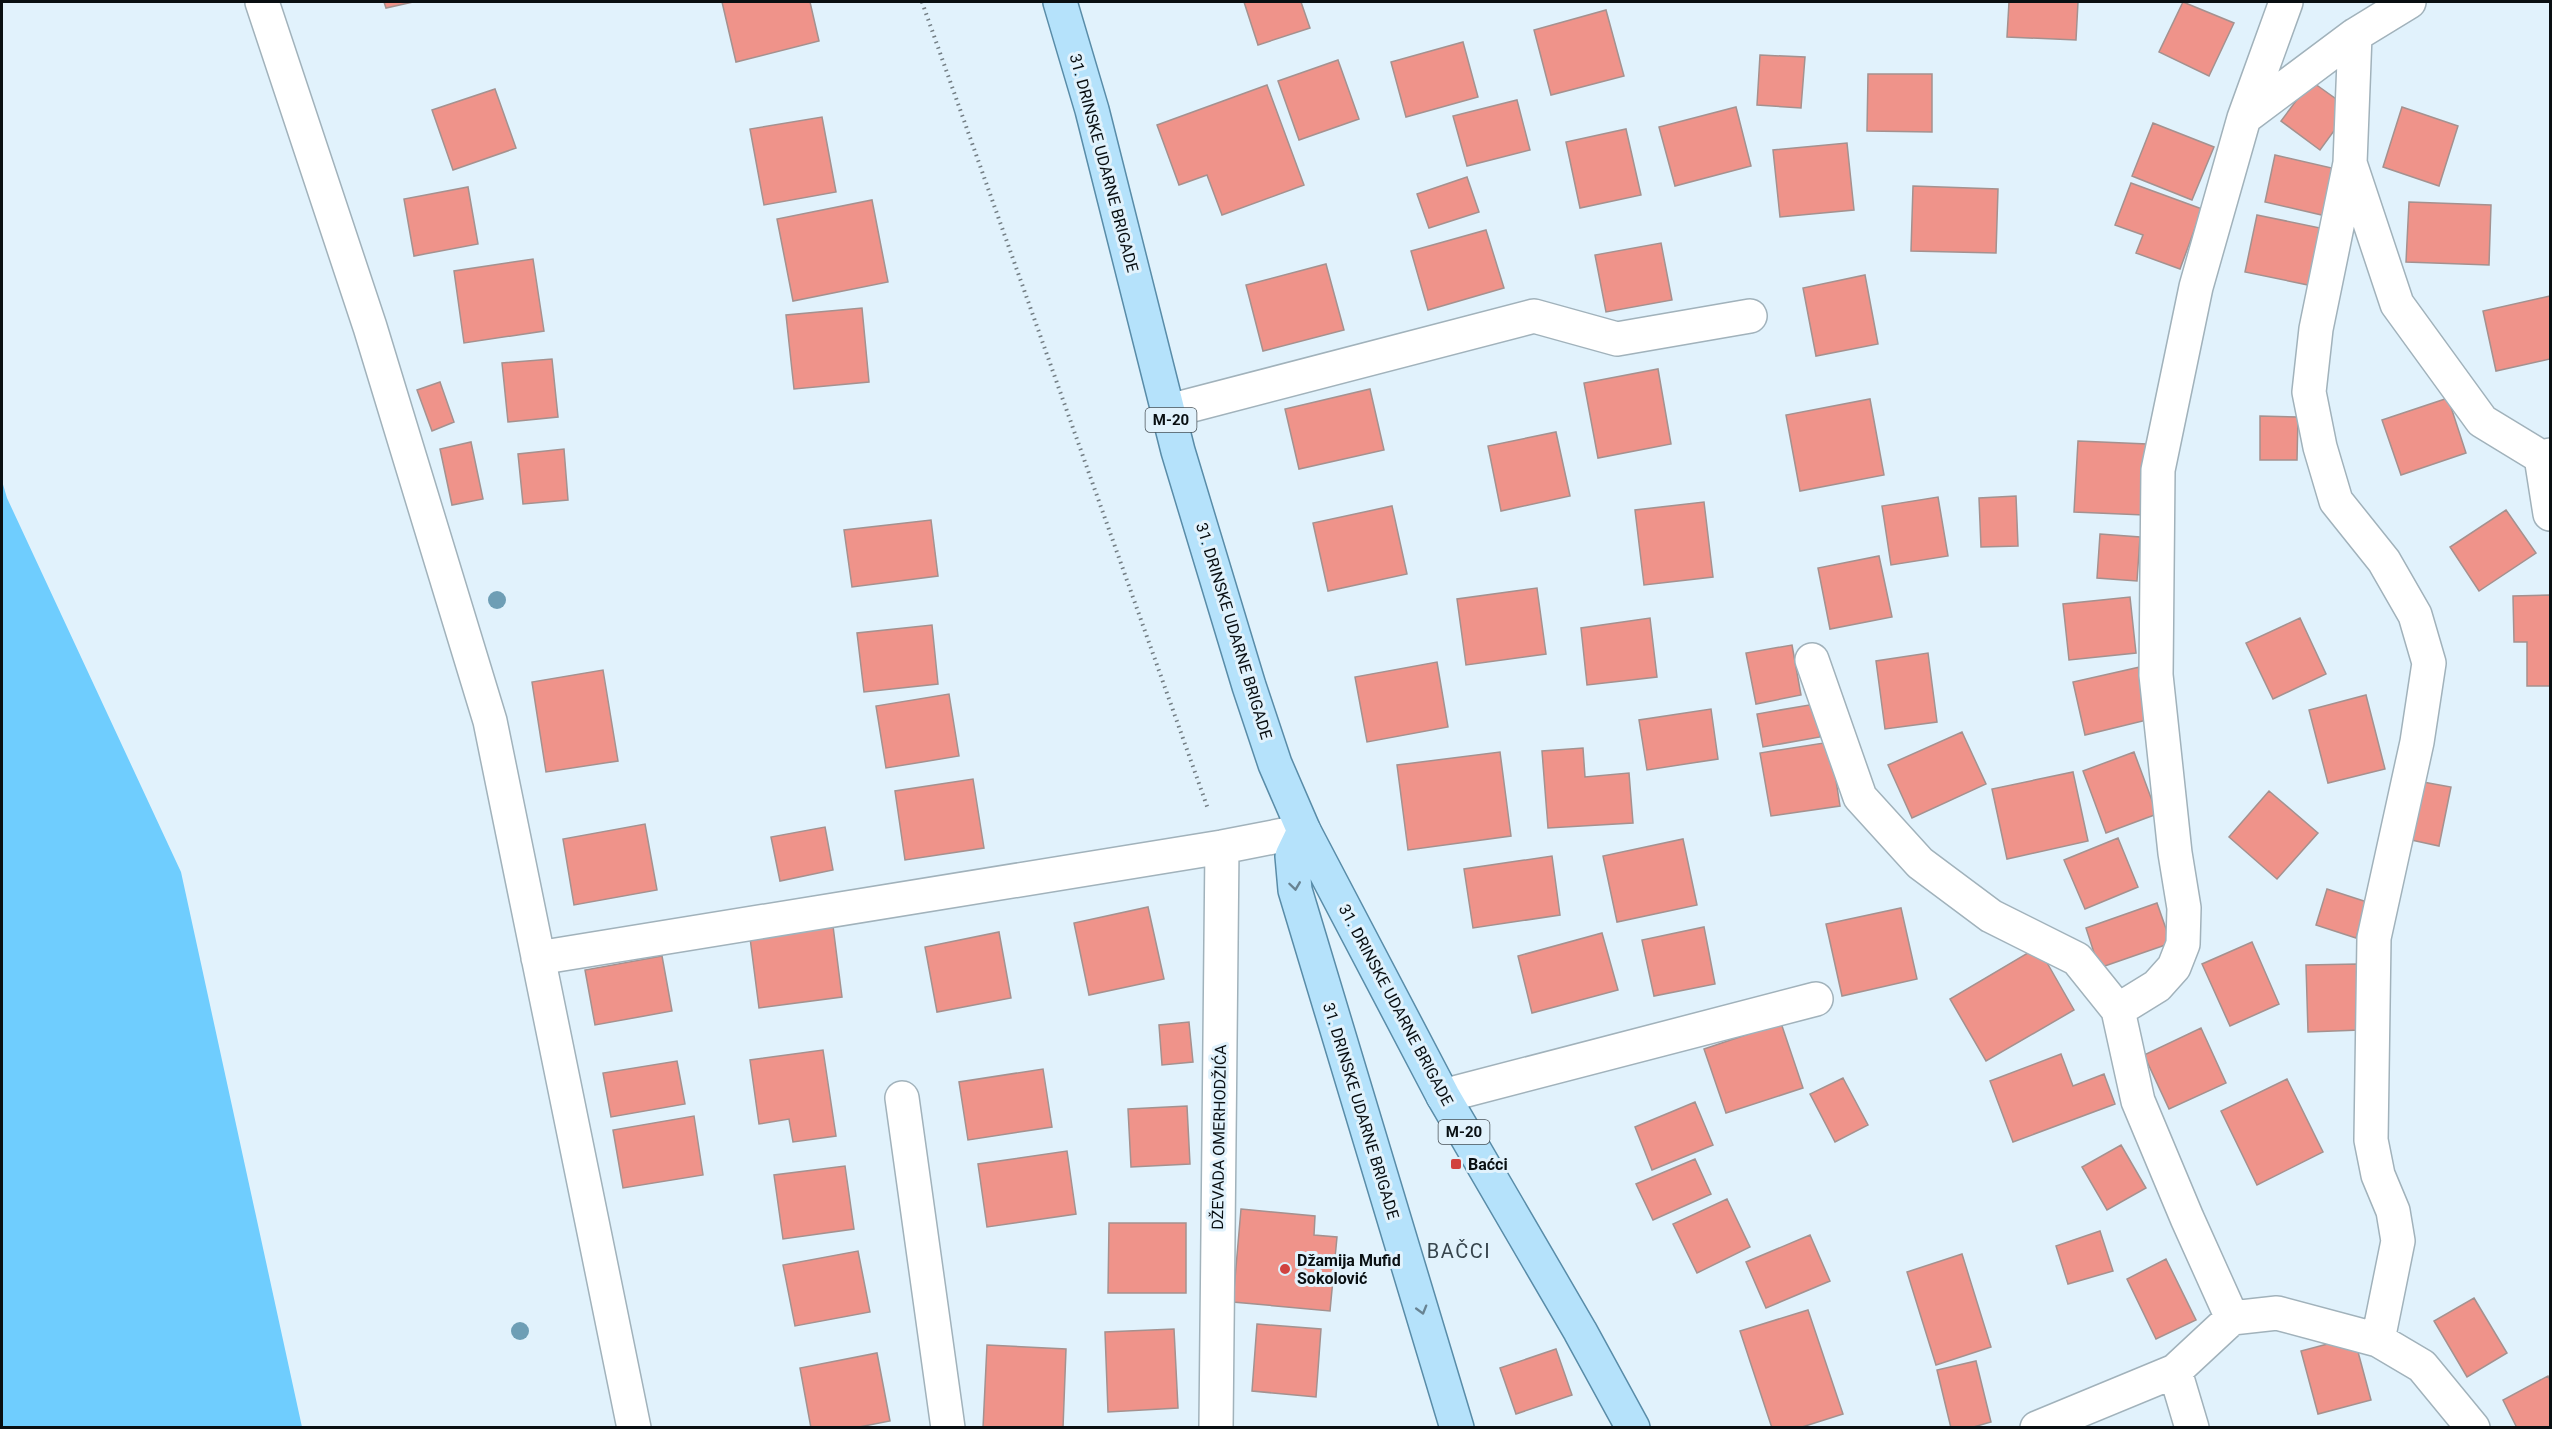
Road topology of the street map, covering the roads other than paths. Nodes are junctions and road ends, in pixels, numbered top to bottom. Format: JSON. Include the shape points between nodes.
{"nodes":[{"id":1,"x":262,"y":2,"type":"edge"},
{"id":2,"x":1060,"y":2,"type":"edge"},
{"id":3,"x":2286,"y":2,"type":"edge"},
{"id":4,"x":2409,"y":2,"type":"edge"},
{"id":5,"x":2355,"y":36,"type":"junction"},
{"id":6,"x":2244,"y":118,"type":"junction"},
{"id":7,"x":2350,"y":164,"type":"junction"},
{"id":8,"x":1750,"y":316,"type":"dead end"},
{"id":9,"x":1168,"y":411,"type":"junction"},
{"id":10,"x":2546,"y":456,"type":"edge"},
{"id":11,"x":2550,"y":514,"type":"edge"},
{"id":12,"x":1812,"y":660,"type":"dead end"},
{"id":13,"x":1304,"y":831,"type":"junction"},
{"id":14,"x":1222,"y":847,"type":"junction"},
{"id":15,"x":538,"y":958,"type":"junction"},
{"id":16,"x":1816,"y":999,"type":"dead end"},
{"id":17,"x":2118,"y":1010,"type":"junction"},
{"id":18,"x":1443,"y":1096,"type":"junction"},
{"id":19,"x":903,"y":1098,"type":"dead end"},
{"id":20,"x":2232,"y":1318,"type":"junction"},
{"id":21,"x":2378,"y":1340,"type":"junction"},
{"id":22,"x":2175,"y":1371,"type":"junction"},
{"id":23,"x":634,"y":1428,"type":"edge"},
{"id":24,"x":948,"y":1428,"type":"edge"},
{"id":25,"x":1216,"y":1428,"type":"edge"},
{"id":26,"x":1457,"y":1428,"type":"edge"},
{"id":27,"x":1633,"y":1428,"type":"edge"},
{"id":28,"x":2037,"y":1428,"type":"edge"},
{"id":29,"x":2192,"y":1428,"type":"edge"},
{"id":30,"x":2473,"y":1428,"type":"edge"}],
"edges":[{"from":1,"to":15,"type":"street","via":[[370,327],[490,721]]},
{"from":2,"to":9,"type":"main road","name":"31. DRINSKE UDARNE BRIGADE","number":"M-20","via":[[1092,110]]},
{"from":3,"to":6,"type":"street"},
{"from":4,"to":5,"type":"street"},
{"from":5,"to":6,"type":"street"},
{"from":5,"to":7,"type":"street"},
{"from":6,"to":17,"type":"street","via":[[2196,287],[2158,470],[2156,675],[2184,909],[2183,944],[2174,967],[2157,986]]},
{"from":7,"to":10,"type":"street","via":[[2397,304],[2482,421]]},
{"from":7,"to":21,"type":"street","via":[[2316,329],[2308,392],[2336,501],[2384,561],[2415,615],[2429,663],[2417,742],[2374,938],[2372,1140],[2398,1241]]},
{"from":8,"to":9,"type":"street","via":[[1617,339],[1534,316]]},
{"from":9,"to":13,"type":"main road","name":"31. DRINSKE UDARNE BRIGADE","number":"M-20","via":[[1249,687],[1275,765]]},
{"from":10,"to":11,"type":"street"},
{"from":12,"to":17,"type":"street","via":[[1860,798],[1928,870],[1991,916],[2077,959]]},
{"from":13,"to":14,"type":"street"},
{"from":13,"to":18,"type":"main road","name":"31. DRINSKE UDARNE BRIGADE","number":"M-20"},
{"from":13,"to":26,"type":"main road","name":"31. DRINSKE UDARNE BRIGADE","one_way":true,"via":[[1292,856],[1294,890]]},
{"from":14,"to":15,"type":"street"},
{"from":14,"to":25,"type":"street","name":"DŽEVADA OMERHODŽIĆA"},
{"from":15,"to":23,"type":"street"},
{"from":16,"to":18,"type":"street"},
{"from":17,"to":20,"type":"street","via":[[2138,1101]]},
{"from":18,"to":27,"type":"main road","name":"31. DRINSKE UDARNE BRIGADE","number":"M-20"},
{"from":19,"to":24,"type":"street"},
{"from":20,"to":21,"type":"street","via":[[2277,1313]]},
{"from":20,"to":22,"type":"street"},
{"from":21,"to":30,"type":"street","via":[[2422,1366]]},
{"from":22,"to":28,"type":"street"},
{"from":22,"to":29,"type":"street"}]}
